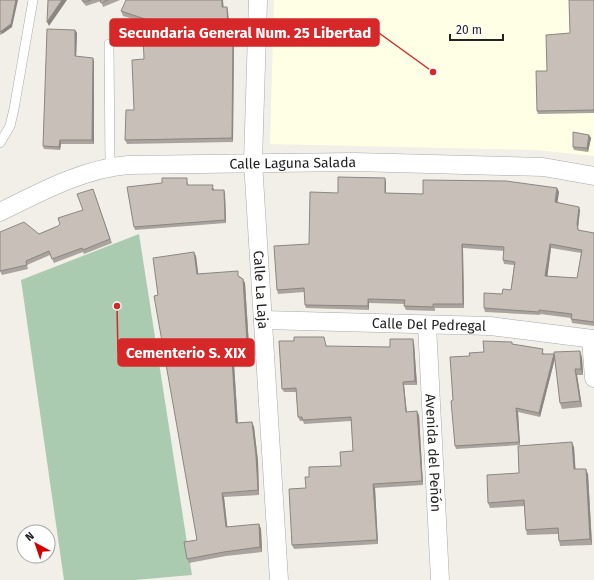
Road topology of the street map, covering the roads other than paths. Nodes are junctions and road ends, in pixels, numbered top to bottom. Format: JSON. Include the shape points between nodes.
{"nodes":[{"id":1,"x":33,"y":0,"type":"edge"},
{"id":2,"x":258,"y":0,"type":"edge"},
{"id":3,"x":108,"y":44,"type":"dead end"},
{"id":4,"x":0,"y":143,"type":"edge"},
{"id":5,"x":253,"y":162,"type":"junction"},
{"id":6,"x":110,"y":167,"type":"junction"},
{"id":7,"x":594,"y":176,"type":"edge"},
{"id":8,"x":0,"y":212,"type":"edge"},
{"id":9,"x":263,"y":320,"type":"junction"},
{"id":10,"x":427,"y":325,"type":"junction"},
{"id":11,"x":592,"y":339,"type":"edge"},
{"id":12,"x":594,"y":378,"type":"edge"},
{"id":13,"x":279,"y":580,"type":"edge"},
{"id":14,"x":440,"y":580,"type":"edge"}],
"edges":[{"from":1,"to":4,"type":"lane","via":[[14,110],[10,126]]},
{"from":2,"to":5,"type":"street","name":"Calle La Laja"},
{"from":3,"to":6,"type":"lane"},
{"from":5,"to":6,"type":"street","name":"Calle Laguna Salada"},
{"from":5,"to":7,"type":"street","name":"Calle Laguna Salada","via":[[543,167]]},
{"from":5,"to":9,"type":"street","name":"Calle La Laja"},
{"from":6,"to":8,"type":"street","name":"Calle Laguna Salada","via":[[81,175]]},
{"from":9,"to":10,"type":"street","name":"Calle Del Pedregal"},
{"from":9,"to":13,"type":"street","name":"Calle La Laja"},
{"from":10,"to":11,"type":"street","name":"Calle Del Pedregal","via":[[490,326]]},
{"from":10,"to":14,"type":"street","name":"Avenida del Peñón"},
{"from":11,"to":12,"type":"street"}]}
